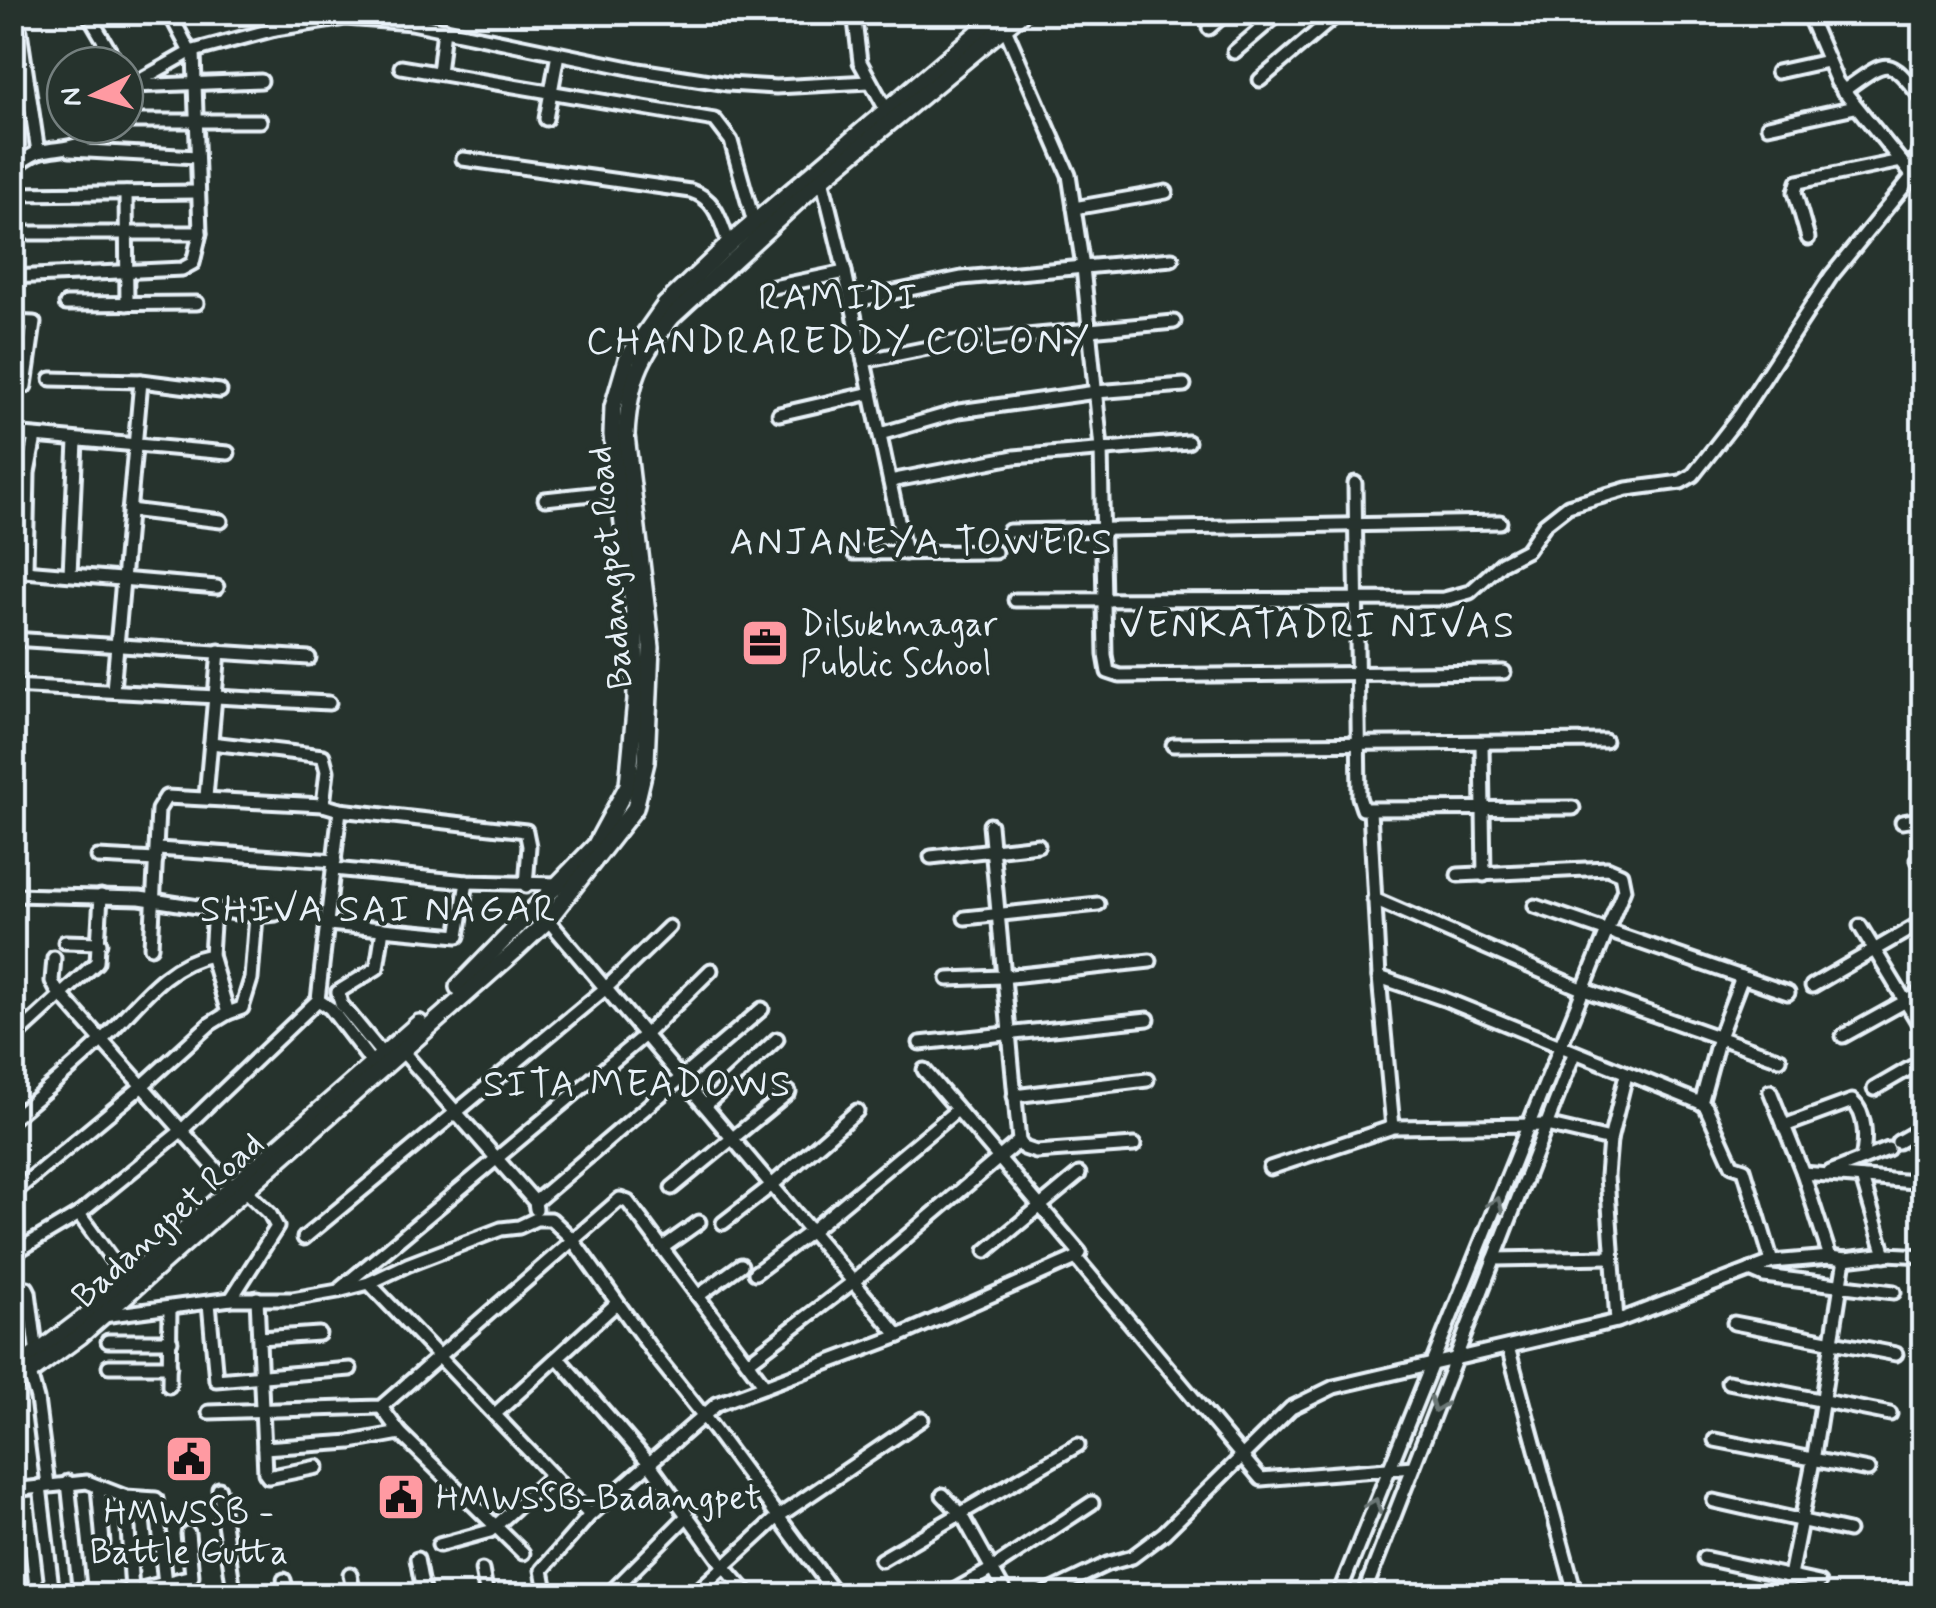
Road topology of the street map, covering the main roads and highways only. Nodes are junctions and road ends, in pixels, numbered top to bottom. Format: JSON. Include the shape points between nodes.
{"nodes":[{"id":1,"x":1024,"y":12,"type":"edge"},
{"id":2,"x":1003,"y":20,"type":"edge"},
{"id":3,"x":889,"y":115,"type":"junction"},
{"id":4,"x":460,"y":992,"type":"junction"},
{"id":5,"x":239,"y":1189,"type":"junction"},
{"id":6,"x":12,"y":1372,"type":"edge"},
{"id":7,"x":12,"y":1386,"type":"edge"}],
"edges":[{"from":1,"to":2,"type":"main road"},
{"from":2,"to":3,"type":"main road"},
{"from":3,"to":4,"type":"main road","name":"Badangpet Road","via":[[729,244],[665,305],[627,359],[612,435],[635,621],[628,785],[595,846]]},
{"from":3,"to":4,"type":"main road","name":"Badangpet Road","via":[[672,316],[634,373],[626,436],[651,647],[646,762],[635,808],[548,920]]},
{"from":4,"to":5,"type":"main road","name":"Badangpet Road"},
{"from":4,"to":5,"type":"main road","name":"Badangpet Road","via":[[403,1052]]},
{"from":5,"to":6,"type":"main road","name":"Badangpet Road"},
{"from":5,"to":7,"type":"main road","name":"Badangpet Road","via":[[104,1316]]}]}
